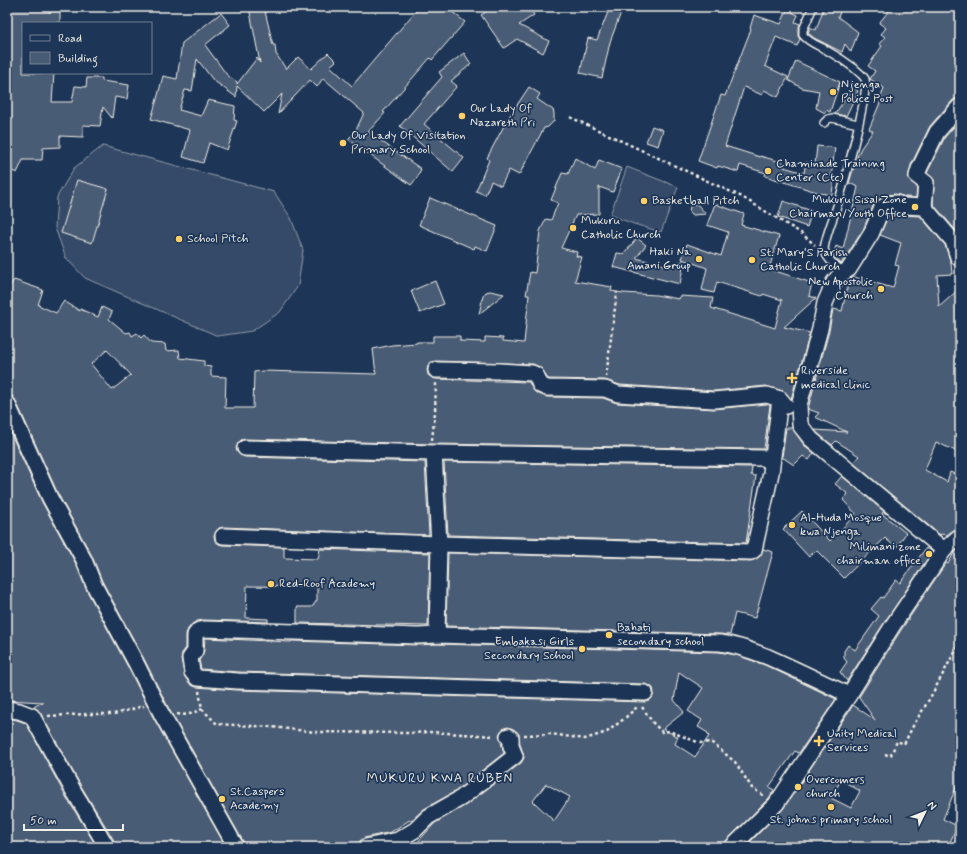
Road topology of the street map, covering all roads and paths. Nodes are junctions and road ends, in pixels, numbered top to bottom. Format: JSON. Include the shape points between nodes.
{"nodes":[{"id":1,"x":813,"y":7,"type":"edge"},
{"id":2,"x":960,"y":106,"type":"edge"},
{"id":3,"x":570,"y":117,"type":"dead end"},
{"id":4,"x":824,"y":123,"type":"dead end"},
{"id":5,"x":858,"y":124,"type":"junction"},
{"id":6,"x":924,"y":207,"type":"junction"},
{"id":7,"x":816,"y":246,"type":"dead end"},
{"id":8,"x":960,"y":259,"type":"edge"},
{"id":9,"x":844,"y":272,"type":"junction"},
{"id":10,"x":617,"y":292,"type":"dead end"},
{"id":11,"x":436,"y":370,"type":"joint"},
{"id":12,"x":605,"y":389,"type":"junction"},
{"id":13,"x":780,"y":399,"type":"junction"},
{"id":14,"x":7,"y":403,"type":"edge"},
{"id":15,"x":799,"y":405,"type":"junction"},
{"id":16,"x":246,"y":448,"type":"dead end"},
{"id":17,"x":433,"y":448,"type":"junction"},
{"id":18,"x":772,"y":463,"type":"junction"},
{"id":19,"x":223,"y":536,"type":"dead end"},
{"id":20,"x":960,"y":536,"type":"edge"},
{"id":21,"x":439,"y":544,"type":"junction"},
{"id":22,"x":944,"y":550,"type":"junction"},
{"id":23,"x":437,"y":635,"type":"junction"},
{"id":24,"x":960,"y":642,"type":"edge"},
{"id":25,"x":197,"y":678,"type":"junction"},
{"id":26,"x":644,"y":693,"type":"dead end"},
{"id":27,"x":849,"y":695,"type":"junction"},
{"id":28,"x":7,"y":709,"type":"edge"},
{"id":29,"x":202,"y":709,"type":"junction"},
{"id":30,"x":161,"y":713,"type":"junction"},
{"id":31,"x":32,"y":716,"type":"junction"},
{"id":32,"x":508,"y":736,"type":"junction"},
{"id":33,"x":885,"y":754,"type":"dead end"},
{"id":34,"x":776,"y":804,"type":"junction"},
{"id":35,"x":107,"y":847,"type":"edge"},
{"id":36,"x":236,"y":847,"type":"edge"},
{"id":37,"x":366,"y":847,"type":"edge"},
{"id":38,"x":732,"y":847,"type":"edge"}],
"edges":[{"from":1,"to":5,"type":"lane","via":[[803,30],[805,38],[841,59],[865,79],[866,92]]},
{"from":2,"to":6,"type":"street","via":[[937,132],[919,169],[917,176],[926,183]]},
{"from":3,"to":7,"type":"path","via":[[742,197],[801,233]]},
{"from":4,"to":5,"type":"lane","via":[[832,118]]},
{"from":5,"to":9,"type":"lane","via":[[824,249],[832,263]]},
{"from":6,"to":8,"type":"street","via":[[953,241]]},
{"from":6,"to":9,"type":"street","via":[[896,203],[882,208],[872,234],[849,269]]},
{"from":9,"to":15,"type":"street","via":[[836,278],[827,296]]},
{"from":10,"to":12,"type":"path"},
{"from":11,"to":12,"type":"street","via":[[532,374],[536,375],[540,385],[547,388]]},
{"from":11,"to":17,"type":"path"},
{"from":12,"to":13,"type":"street","via":[[618,394],[665,398],[714,400],[767,395]]},
{"from":13,"to":15,"type":"street","via":[[788,409]]},
{"from":13,"to":18,"type":"street"},
{"from":14,"to":30,"type":"street","via":[[50,498]]},
{"from":15,"to":22,"type":"street","via":[[800,426],[811,439]]},
{"from":16,"to":17,"type":"street"},
{"from":17,"to":18,"type":"street","via":[[764,458]]},
{"from":17,"to":21,"type":"street"},
{"from":18,"to":21,"type":"street","via":[[752,552]]},
{"from":19,"to":21,"type":"street"},
{"from":20,"to":22,"type":"street"},
{"from":21,"to":23,"type":"street"},
{"from":22,"to":27,"type":"street"},
{"from":23,"to":25,"type":"street","via":[[201,629],[195,635],[195,652],[190,658],[192,672]]},
{"from":23,"to":27,"type":"street","via":[[734,644],[791,667]]},
{"from":24,"to":33,"type":"path","via":[[904,744],[897,741],[891,755]]},
{"from":25,"to":26,"type":"street"},
{"from":25,"to":29,"type":"path"},
{"from":27,"to":34,"type":"street"},
{"from":28,"to":31,"type":"street"},
{"from":29,"to":30,"type":"path","via":[[191,714]]},
{"from":29,"to":32,"type":"path","via":[[217,724],[315,732],[430,732]]},
{"from":30,"to":31,"type":"path","via":[[156,702],[114,714]]},
{"from":30,"to":36,"type":"street"},
{"from":31,"to":35,"type":"street"},
{"from":32,"to":34,"type":"path","via":[[551,734],[585,738],[607,732],[638,705],[662,732],[669,731],[700,743],[711,742],[735,762],[752,788]]},
{"from":32,"to":37,"type":"street","via":[[511,738],[515,756],[507,763],[461,798],[428,817],[398,840]]},
{"from":34,"to":38,"type":"street"}]}
